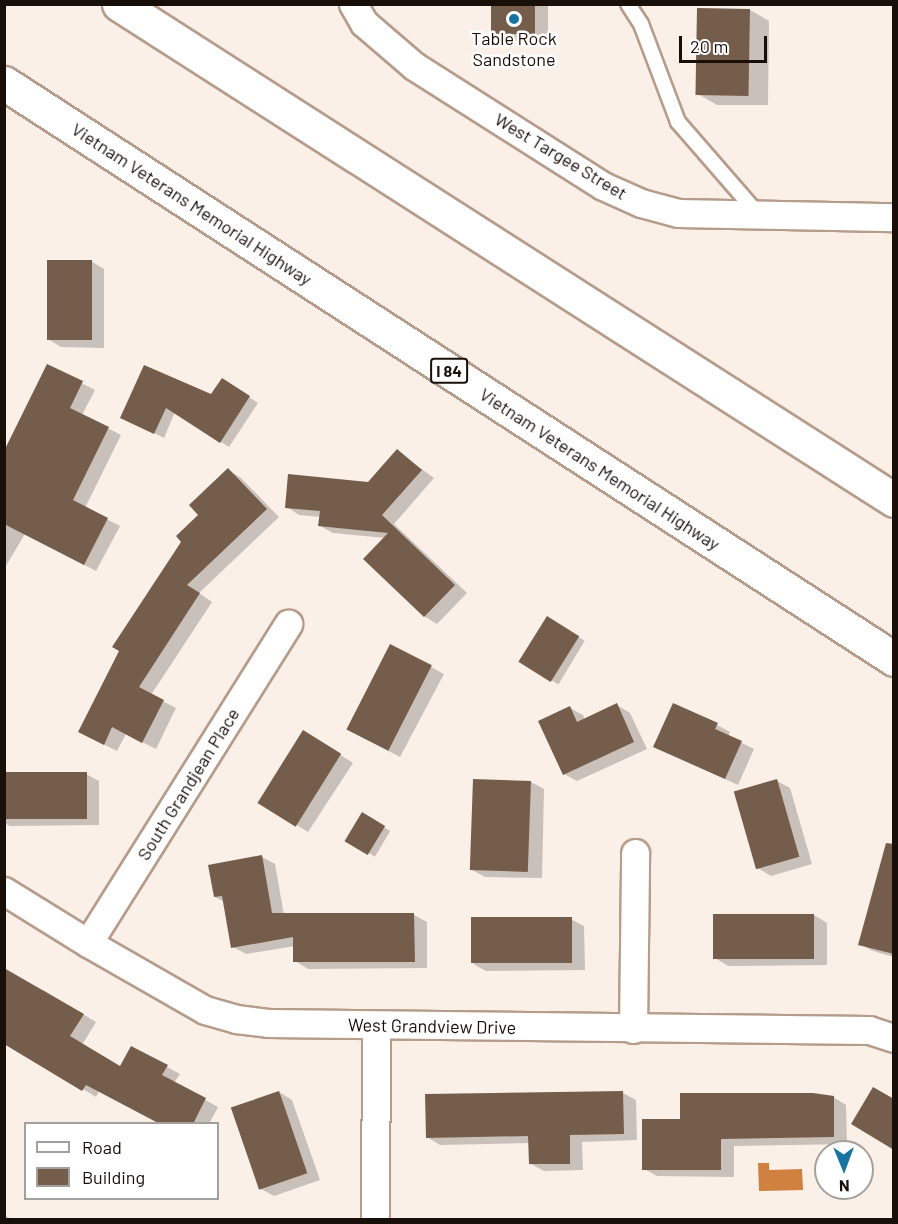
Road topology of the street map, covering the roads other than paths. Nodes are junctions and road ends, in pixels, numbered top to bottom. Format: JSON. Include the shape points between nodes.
{"nodes":[{"id":1,"x":119,"y":4,"type":"edge"},
{"id":2,"x":628,"y":4,"type":"edge"},
{"id":3,"x":358,"y":14,"type":"edge"},
{"id":4,"x":4,"y":83,"type":"edge"},
{"id":5,"x":760,"y":216,"type":"junction"},
{"id":6,"x":894,"y":218,"type":"edge"},
{"id":7,"x":894,"y":500,"type":"edge"},
{"id":8,"x":288,"y":624,"type":"dead end"},
{"id":9,"x":894,"y":658,"type":"edge"},
{"id":10,"x":635,"y":853,"type":"dead end"},
{"id":11,"x":4,"y":891,"type":"edge"},
{"id":12,"x":88,"y":943,"type":"junction"},
{"id":13,"x":376,"y":1025,"type":"junction"},
{"id":14,"x":633,"y":1029,"type":"junction"},
{"id":15,"x":894,"y":1038,"type":"edge"},
{"id":16,"x":375,"y":1220,"type":"edge"}],
"edges":[{"from":1,"to":7,"type":"highway"},
{"from":2,"to":5,"type":"lane","via":[[640,24],[678,122]]},
{"from":3,"to":5,"type":"street","name":"West Targee Street","via":[[414,66],[603,186],[641,203],[678,213]]},
{"from":4,"to":9,"type":"highway","name":"Vietnam Veterans Memorial Highway","number":"I 84"},
{"from":5,"to":6,"type":"street","name":"West Targee Street"},
{"from":8,"to":12,"type":"street","name":"South Grandjean Place"},
{"from":10,"to":14,"type":"street"},
{"from":11,"to":12,"type":"street","name":"West Grandview Drive"},
{"from":12,"to":13,"type":"street","name":"West Grandview Drive","via":[[205,1010],[236,1019]]},
{"from":13,"to":14,"type":"street","name":"West Grandview Drive"},
{"from":13,"to":16,"type":"street"},
{"from":14,"to":15,"type":"street","name":"West Grandview Drive","via":[[869,1030]]}]}
